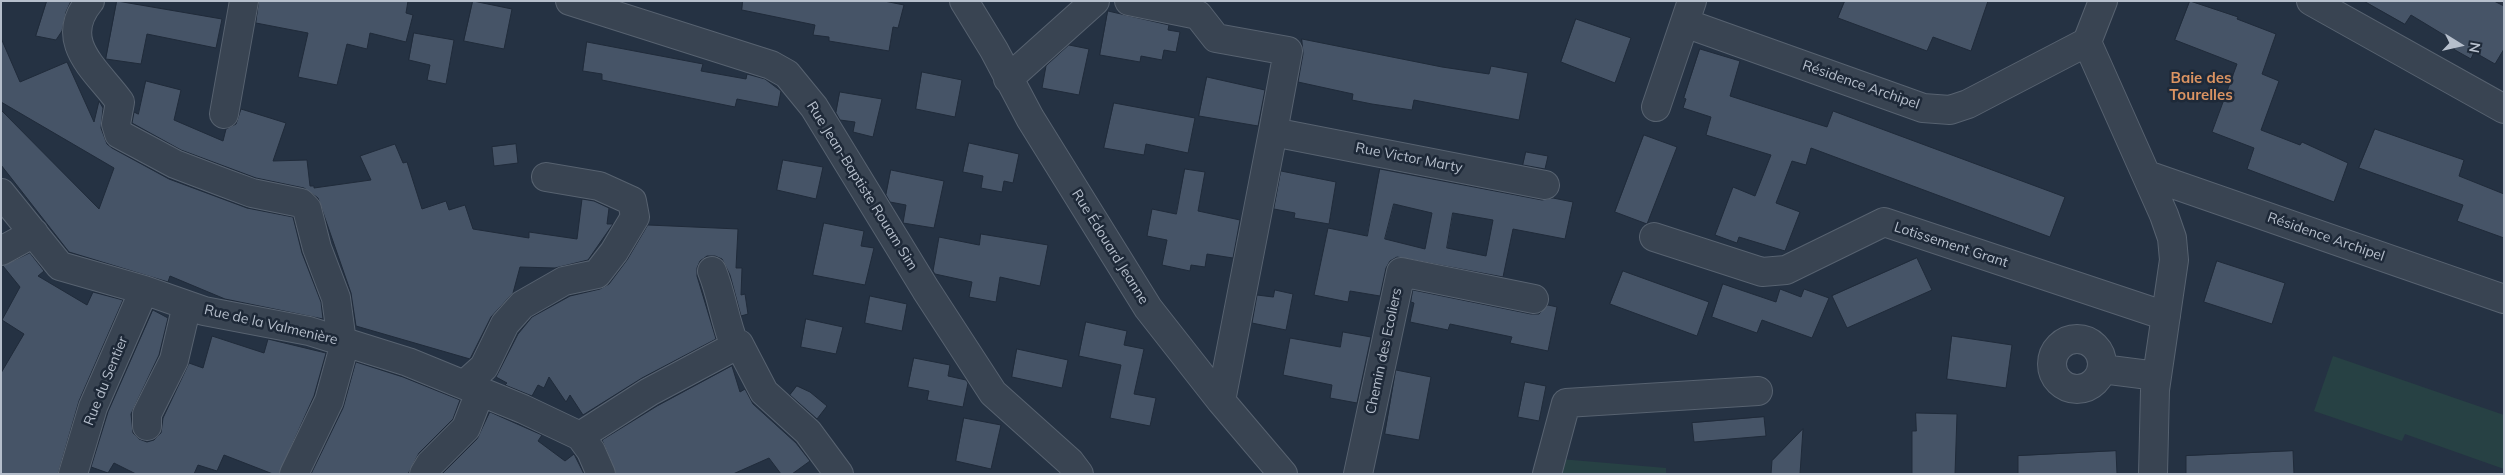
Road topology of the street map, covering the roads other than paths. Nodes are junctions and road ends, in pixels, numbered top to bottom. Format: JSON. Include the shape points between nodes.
{"nodes":[{"id":1,"x":90,"y":1,"type":"edge"},
{"id":2,"x":244,"y":1,"type":"edge"},
{"id":3,"x":570,"y":1,"type":"edge"},
{"id":4,"x":964,"y":1,"type":"edge"},
{"id":5,"x":1095,"y":1,"type":"edge"},
{"id":6,"x":1129,"y":1,"type":"edge"},
{"id":7,"x":2103,"y":1,"type":"edge"},
{"id":8,"x":2311,"y":1,"type":"edge"},
{"id":9,"x":1689,"y":12,"type":"edge"},
{"id":10,"x":2087,"y":42,"type":"junction"},
{"id":11,"x":1008,"y":78,"type":"junction"},
{"id":12,"x":1656,"y":106,"type":"dead end"},
{"id":13,"x":2504,"y":109,"type":"edge"},
{"id":14,"x":224,"y":114,"type":"dead end"},
{"id":15,"x":1273,"y":132,"type":"junction"},
{"id":16,"x":2147,"y":175,"type":"junction"},
{"id":17,"x":546,"y":177,"type":"dead end"},
{"id":18,"x":1545,"y":185,"type":"dead end"},
{"id":19,"x":1,"y":193,"type":"edge"},
{"id":20,"x":34,"y":233,"type":"junction"},
{"id":21,"x":1654,"y":237,"type":"dead end"},
{"id":22,"x":1,"y":252,"type":"edge"},
{"id":23,"x":712,"y":271,"type":"dead end"},
{"id":24,"x":144,"y":290,"type":"junction"},
{"id":25,"x":2504,"y":298,"type":"edge"},
{"id":26,"x":1534,"y":299,"type":"dead end"},
{"id":27,"x":188,"y":305,"type":"junction"},
{"id":28,"x":2166,"y":316,"type":"junction"},
{"id":29,"x":344,"y":342,"type":"junction"},
{"id":30,"x":735,"y":346,"type":"junction"},
{"id":31,"x":2102,"y":369,"type":"dead end"},
{"id":32,"x":2157,"y":376,"type":"junction"},
{"id":33,"x":472,"y":388,"type":"junction"},
{"id":34,"x":1758,"y":392,"type":"dead end"},
{"id":35,"x":1221,"y":401,"type":"junction"},
{"id":36,"x":147,"y":426,"type":"dead end"},
{"id":37,"x":580,"y":436,"type":"junction"},
{"id":38,"x":72,"y":474,"type":"edge"},
{"id":39,"x":294,"y":474,"type":"edge"},
{"id":40,"x":424,"y":474,"type":"edge"},
{"id":41,"x":602,"y":474,"type":"edge"},
{"id":42,"x":839,"y":474,"type":"edge"},
{"id":43,"x":1079,"y":474,"type":"edge"},
{"id":44,"x":1283,"y":474,"type":"edge"},
{"id":45,"x":1358,"y":474,"type":"edge"},
{"id":46,"x":1547,"y":474,"type":"edge"},
{"id":47,"x":2153,"y":474,"type":"edge"}],
"edges":[{"from":1,"to":29,"type":"street","via":[[77,27],[77,44],[120,102],[116,124],[120,134],[175,164],[252,193],[300,203],[307,209],[317,248],[336,298]]},
{"from":2,"to":14,"type":"street"},
{"from":3,"to":43,"type":"street","name":"Rue Jean-Baptiste Rouam Sim","via":[[771,65],[787,74],[814,107],[993,393],[1070,462]]},
{"from":4,"to":11,"type":"street","name":"Rue Édouard Jeanne"},
{"from":5,"to":11,"type":"street"},
{"from":6,"to":15,"type":"street","via":[[1198,15],[1216,38],[1288,51]]},
{"from":7,"to":10,"type":"street"},
{"from":8,"to":13,"type":"street"},
{"from":9,"to":10,"type":"street","name":"Résidence Archipel","via":[[1923,108],[1950,110],[1968,104]]},
{"from":9,"to":12,"type":"street"},
{"from":10,"to":16,"type":"street"},
{"from":11,"to":35,"type":"street","name":"Rue Édouard Jeanne","via":[[1148,308]]},
{"from":15,"to":18,"type":"street","name":"Rue Victor Marty"},
{"from":15,"to":35,"type":"street"},
{"from":16,"to":25,"type":"street","name":"Résidence Archipel"},
{"from":16,"to":28,"type":"street","via":[[2172,238],[2174,260]]},
{"from":17,"to":33,"type":"street","via":[[600,186],[632,201],[635,217],[597,274],[564,281],[522,305],[505,324]]},
{"from":19,"to":20,"type":"street","name":"Rue de la Valmenière"},
{"from":20,"to":22,"type":"street"},
{"from":20,"to":24,"type":"street","name":"Rue de la Valmenière","via":[[60,266]]},
{"from":21,"to":28,"type":"street","name":"Lotissement Grant","via":[[1762,272],[1786,270],[1884,222]]},
{"from":23,"to":30,"type":"street"},
{"from":24,"to":27,"type":"street","name":"Rue de la Valmenière"},
{"from":24,"to":38,"type":"street","name":"Rue du Sentier","via":[[93,407]]},
{"from":26,"to":45,"type":"street","name":"Chemin des Ecoliers","via":[[1401,272]]},
{"from":27,"to":29,"type":"street","name":"Rue de la Valmenière","via":[[204,311],[309,331]]},
{"from":27,"to":36,"type":"street","via":[[174,360],[147,414]]},
{"from":28,"to":32,"type":"street"},
{"from":29,"to":33,"type":"street","name":"Rue de la Valmenière","via":[[408,362]]},
{"from":29,"to":39,"type":"street","via":[[329,401]]},
{"from":30,"to":37,"type":"street","via":[[649,392]]},
{"from":30,"to":42,"type":"street","via":[[739,344],[764,392],[808,432]]},
{"from":31,"to":32,"type":"street"},
{"from":32,"to":47,"type":"street"},
{"from":33,"to":37,"type":"street","name":"Rue de la Valmenière"},
{"from":33,"to":40,"type":"street","via":[[466,428]]},
{"from":34,"to":46,"type":"street","via":[[1566,403]]},
{"from":35,"to":44,"type":"street","name":"Rue Édouard Jeanne"},
{"from":37,"to":41,"type":"street"}]}
